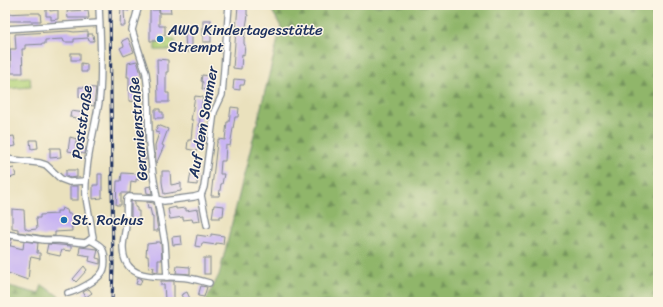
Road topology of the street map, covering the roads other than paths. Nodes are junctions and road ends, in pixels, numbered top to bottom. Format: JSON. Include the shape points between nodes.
{"nodes":[{"id":1,"x":99,"y":5,"type":"edge"},
{"id":2,"x":139,"y":5,"type":"edge"},
{"id":3,"x":230,"y":5,"type":"edge"},
{"id":4,"x":99,"y":23,"type":"junction"},
{"id":5,"x":5,"y":29,"type":"edge"},
{"id":6,"x":7,"y":66,"type":"dead end"},
{"id":7,"x":5,"y":159,"type":"edge"},
{"id":8,"x":86,"y":181,"type":"junction"},
{"id":9,"x":201,"y":195,"type":"junction"},
{"id":10,"x":158,"y":199,"type":"junction"},
{"id":11,"x":207,"y":225,"type":"dead end"},
{"id":12,"x":5,"y":234,"type":"edge"},
{"id":13,"x":90,"y":240,"type":"junction"},
{"id":14,"x":167,"y":277,"type":"junction"},
{"id":15,"x":209,"y":283,"type":"dead end"},
{"id":16,"x":68,"y":293,"type":"dead end"}],
"edges":[{"from":1,"to":4,"type":"street","name":"Poststraße"},
{"from":2,"to":10,"type":"street","name":"Geranienstraße","via":[[132,30],[146,73],[149,143]]},
{"from":3,"to":9,"type":"street","name":"Auf dem Sommer","via":[[222,95],[214,112]]},
{"from":4,"to":5,"type":"street"},
{"from":4,"to":8,"type":"street","name":"Poststraße","via":[[99,102]]},
{"from":5,"to":6,"type":"street"},
{"from":7,"to":8,"type":"street","via":[[40,162],[61,179],[69,182]]},
{"from":8,"to":13,"type":"street","name":"Poststraße","via":[[93,237]]},
{"from":9,"to":10,"type":"street","name":"Auf dem Sommer","via":[[164,201]]},
{"from":9,"to":11,"type":"street","name":"Auf dem Sommer"},
{"from":10,"to":14,"type":"street","name":"Geranienstraße"},
{"from":10,"to":14,"type":"street","name":"Auf dem Sommer","via":[[127,199],[124,258],[127,266],[134,272]]},
{"from":12,"to":13,"type":"street","via":[[85,243]]},
{"from":13,"to":16,"type":"street","via":[[102,250],[104,266],[101,274],[76,291]]},
{"from":14,"to":15,"type":"street"}]}
